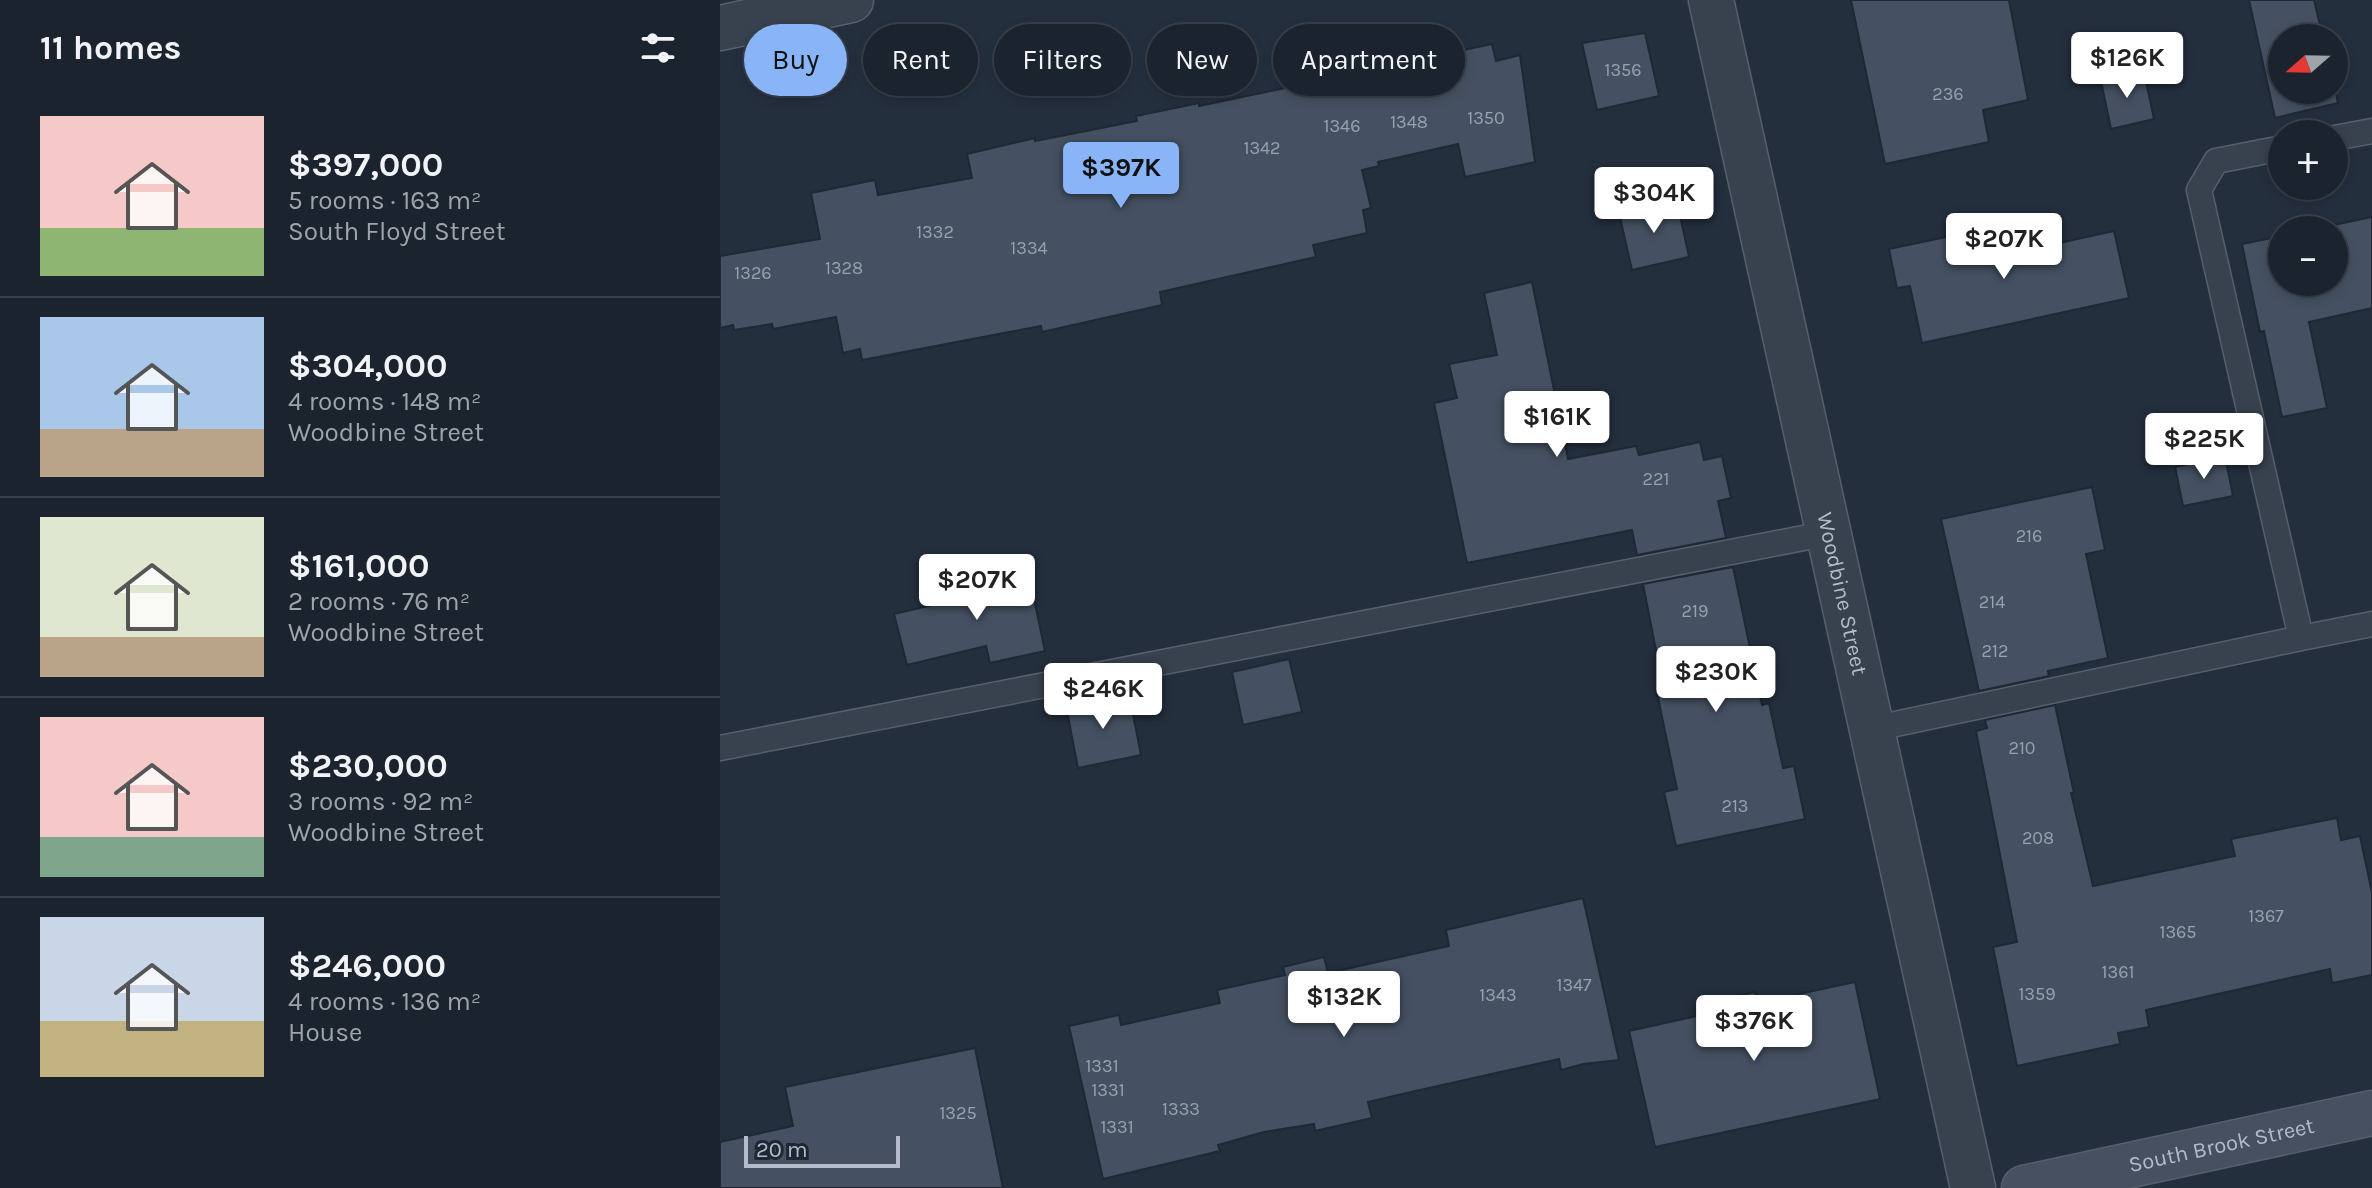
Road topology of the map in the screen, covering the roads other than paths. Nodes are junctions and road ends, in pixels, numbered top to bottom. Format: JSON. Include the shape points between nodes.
{"nodes":[{"id":1,"x":851,"y":0,"type":"edge"},
{"id":2,"x":1711,"y":0,"type":"edge"},
{"id":3,"x":720,"y":28,"type":"edge"},
{"id":4,"x":2372,"y":131,"type":"edge"},
{"id":5,"x":2348,"y":135,"type":"edge"},
{"id":6,"x":2268,"y":151,"type":"edge"},
{"id":7,"x":1829,"y":533,"type":"junction"},
{"id":8,"x":2372,"y":624,"type":"edge"},
{"id":9,"x":2301,"y":638,"type":"junction"},
{"id":10,"x":1872,"y":729,"type":"junction"},
{"id":11,"x":720,"y":748,"type":"edge"},
{"id":12,"x":2372,"y":1113,"type":"edge"},
{"id":13,"x":1973,"y":1188,"type":"edge"},
{"id":14,"x":2024,"y":1188,"type":"edge"}],
"edges":[{"from":1,"to":3,"type":"street"},
{"from":2,"to":7,"type":"street","name":"Woodbine Street"},
{"from":4,"to":5,"type":"lane"},
{"from":6,"to":9,"type":"lane","via":[[2216,161],[2199,190]]},
{"from":7,"to":10,"type":"street","name":"Woodbine Street"},
{"from":7,"to":11,"type":"lane"},
{"from":8,"to":9,"type":"lane"},
{"from":9,"to":10,"type":"lane"},
{"from":10,"to":13,"type":"street","name":"Woodbine Street"},
{"from":12,"to":14,"type":"street","name":"South Brook Street"}]}
